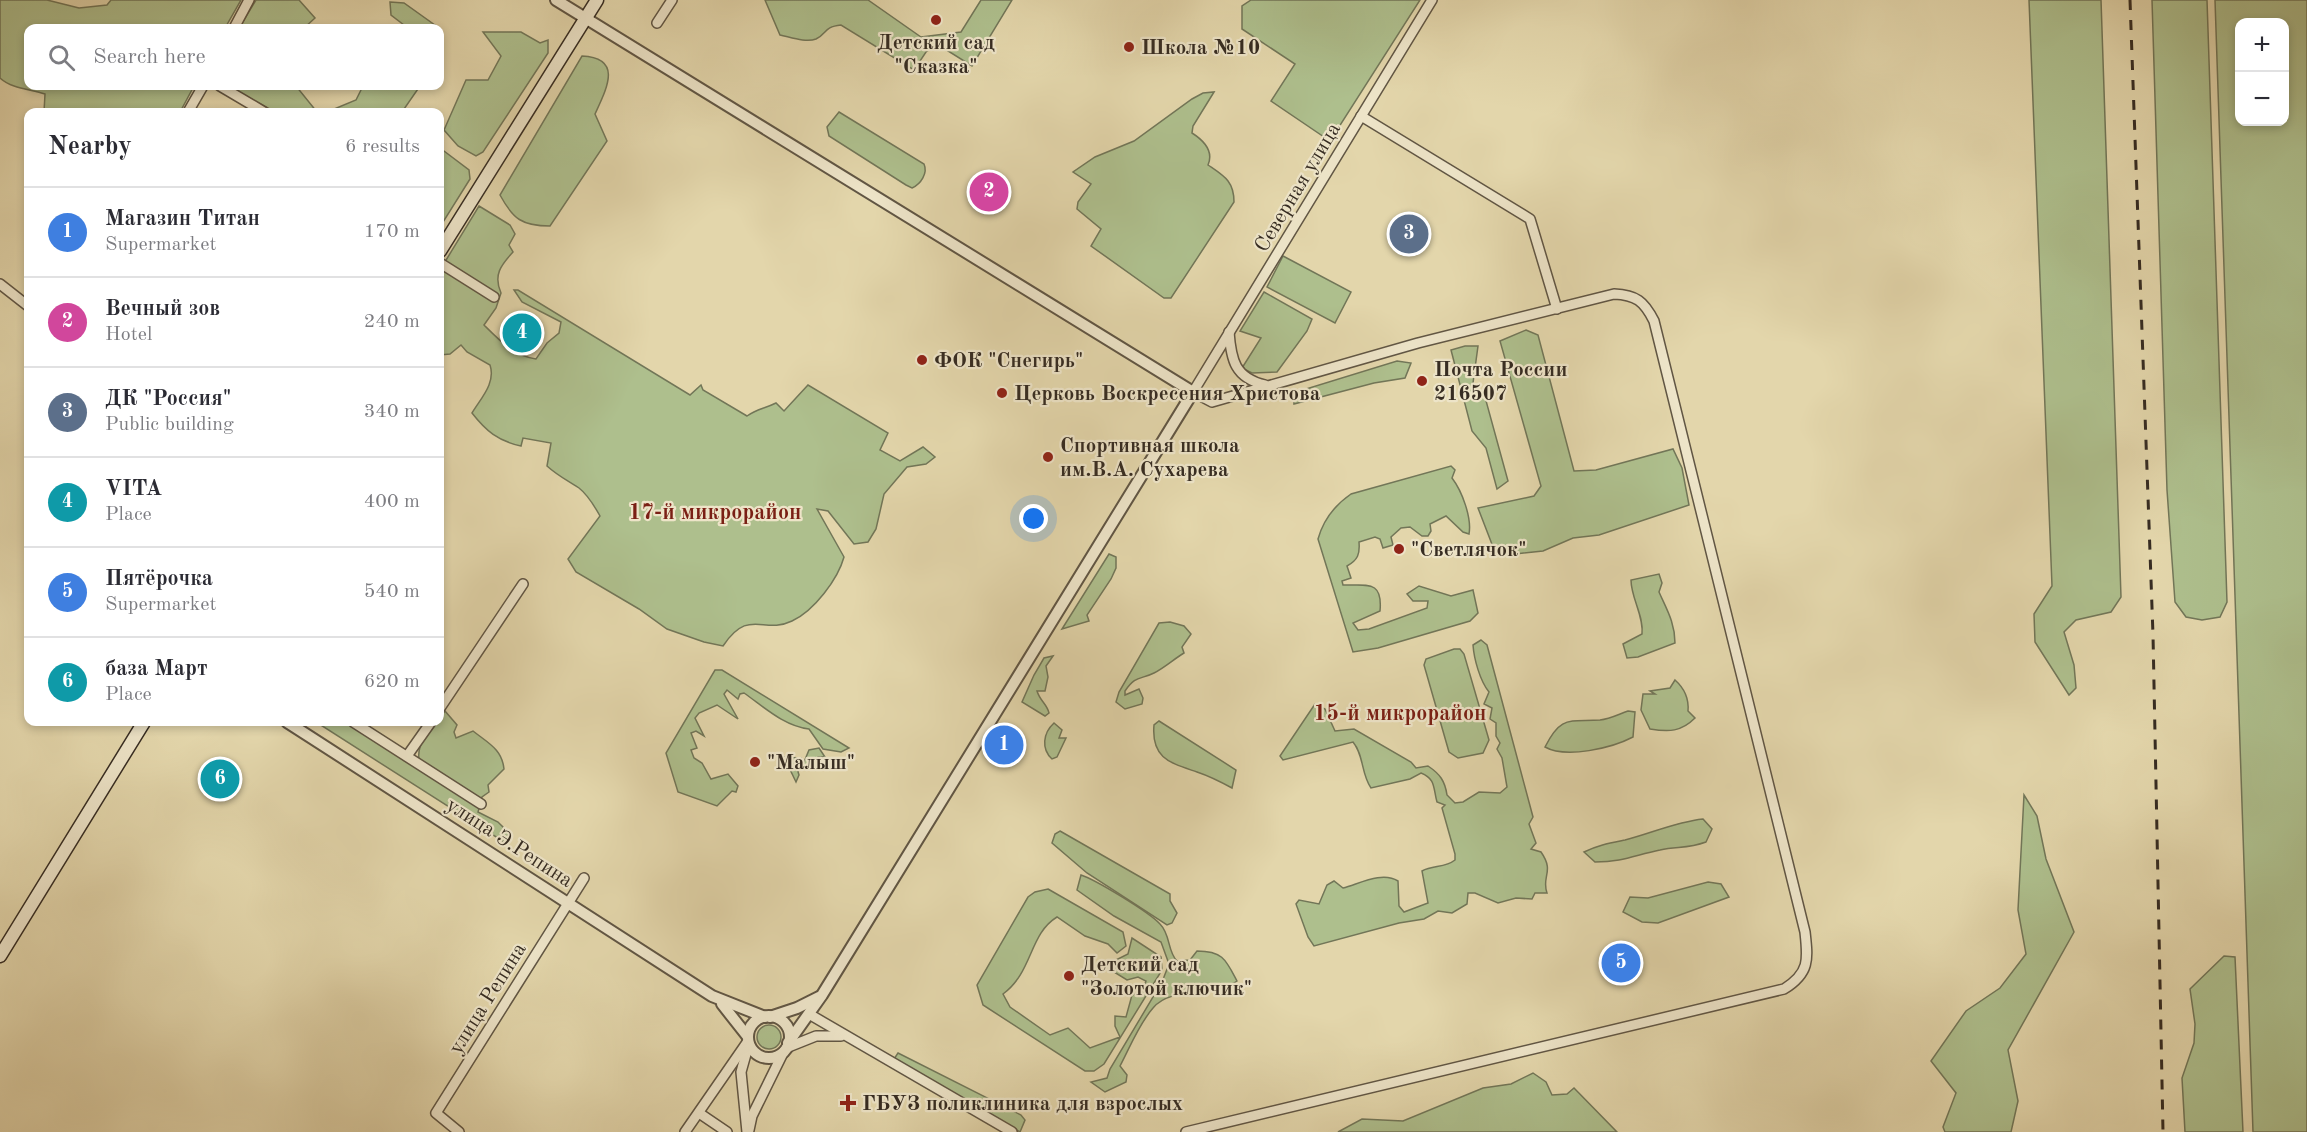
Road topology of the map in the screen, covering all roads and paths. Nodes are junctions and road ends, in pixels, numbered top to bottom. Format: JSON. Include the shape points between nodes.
{"nodes":[{"id":1,"x":249,"y":0,"type":"edge"},
{"id":2,"x":556,"y":0,"type":"edge"},
{"id":3,"x":597,"y":0,"type":"edge"},
{"id":4,"x":672,"y":0,"type":"edge"},
{"id":5,"x":1432,"y":0,"type":"edge"},
{"id":6,"x":586,"y":18,"type":"junction"},
{"id":7,"x":657,"y":23,"type":"dead end"},
{"id":8,"x":236,"y":24,"type":"edge"},
{"id":9,"x":201,"y":90,"type":"edge"},
{"id":10,"x":227,"y":90,"type":"edge"},
{"id":11,"x":190,"y":108,"type":"edge"},
{"id":12,"x":257,"y":108,"type":"edge"},
{"id":13,"x":1360,"y":116,"type":"junction"},
{"id":14,"x":444,"y":245,"type":"edge"},
{"id":15,"x":444,"y":266,"type":"edge"},
{"id":16,"x":0,"y":284,"type":"edge"},
{"id":17,"x":494,"y":297,"type":"dead end"},
{"id":18,"x":24,"y":303,"type":"edge"},
{"id":19,"x":1557,"y":309,"type":"junction"},
{"id":20,"x":1229,"y":332,"type":"junction"},
{"id":21,"x":1267,"y":386,"type":"junction"},
{"id":22,"x":1193,"y":392,"type":"junction"},
{"id":23,"x":523,"y":585,"type":"dead end"},
{"id":24,"x":444,"y":702,"type":"edge"},
{"id":25,"x":142,"y":726,"type":"edge"},
{"id":26,"x":293,"y":726,"type":"edge"},
{"id":27,"x":359,"y":726,"type":"edge"},
{"id":28,"x":428,"y":726,"type":"edge"},
{"id":29,"x":407,"y":756,"type":"junction"},
{"id":30,"x":481,"y":804,"type":"dead end"},
{"id":31,"x":585,"y":878,"type":"dead end"},
{"id":32,"x":568,"y":903,"type":"junction"},
{"id":33,"x":0,"y":956,"type":"edge"},
{"id":34,"x":822,"y":995,"type":"junction"},
{"id":35,"x":712,"y":996,"type":"junction"},
{"id":36,"x":809,"y":1014,"type":"junction"},
{"id":37,"x":767,"y":1017,"type":"junction"},
{"id":38,"x":848,"y":1038,"type":"junction"},
{"id":39,"x":748,"y":1041,"type":"junction"},
{"id":40,"x":786,"y":1048,"type":"junction"},
{"id":41,"x":699,"y":1113,"type":"junction"},
{"id":42,"x":459,"y":1132,"type":"edge"},
{"id":43,"x":685,"y":1132,"type":"edge"},
{"id":44,"x":727,"y":1132,"type":"edge"},
{"id":45,"x":748,"y":1132,"type":"edge"},
{"id":46,"x":1012,"y":1132,"type":"edge"},
{"id":47,"x":1186,"y":1132,"type":"edge"}],
"edges":[{"from":1,"to":8,"type":"street"},
{"from":2,"to":6,"type":"street"},
{"from":3,"to":6,"type":"main road"},
{"from":4,"to":7,"type":"street"},
{"from":5,"to":13,"type":"street","name":"Северная улица"},
{"from":6,"to":14,"type":"main road"},
{"from":6,"to":22,"type":"street"},
{"from":9,"to":11,"type":"street"},
{"from":10,"to":12,"type":"street"},
{"from":13,"to":19,"type":"street","via":[[1530,219]]},
{"from":13,"to":20,"type":"street","name":"Северная улица"},
{"from":15,"to":17,"type":"street"},
{"from":16,"to":18,"type":"street"},
{"from":19,"to":21,"type":"street"},
{"from":19,"to":47,"type":"street","via":[[1614,294],[1630,295],[1645,304],[1654,321],[1805,932],[1805,968],[1784,988]]},
{"from":20,"to":21,"type":"street","via":[[1237,371]]},
{"from":20,"to":22,"type":"street","name":"Северная улица"},
{"from":21,"to":22,"type":"street","via":[[1212,402]]},
{"from":22,"to":34,"type":"street"},
{"from":23,"to":24,"type":"street"},
{"from":25,"to":33,"type":"main road"},
{"from":26,"to":32,"type":"street","name":"улица Э.Репина"},
{"from":27,"to":29,"type":"street"},
{"from":28,"to":29,"type":"street"},
{"from":29,"to":30,"type":"street"},
{"from":31,"to":32,"type":"street","name":"улица Репина"},
{"from":32,"to":35,"type":"street","name":"улица Э.Репина"},
{"from":32,"to":42,"type":"street","name":"улица Репина","via":[[436,1113]]},
{"from":34,"to":36,"type":"street"},
{"from":34,"to":37,"type":"street"},
{"from":35,"to":37,"type":"street","name":"улица Э.Репина"},
{"from":35,"to":39,"type":"street","name":"улица Э.Репина"},
{"from":36,"to":38,"type":"street"},
{"from":36,"to":40,"type":"street"},
{"from":37,"to":39,"type":"street","via":[[751,1027]]},
{"from":37,"to":40,"type":"street","via":[[784,1024],[789,1033]]},
{"from":38,"to":40,"type":"street","via":[[824,1034]]},
{"from":38,"to":46,"type":"street"},
{"from":39,"to":40,"type":"street","via":[[763,1057],[772,1058]]},
{"from":39,"to":41,"type":"street"},
{"from":39,"to":45,"type":"street","via":[[741,1072]]},
{"from":40,"to":45,"type":"street"},
{"from":41,"to":43,"type":"street"},
{"from":41,"to":44,"type":"street"}]}
